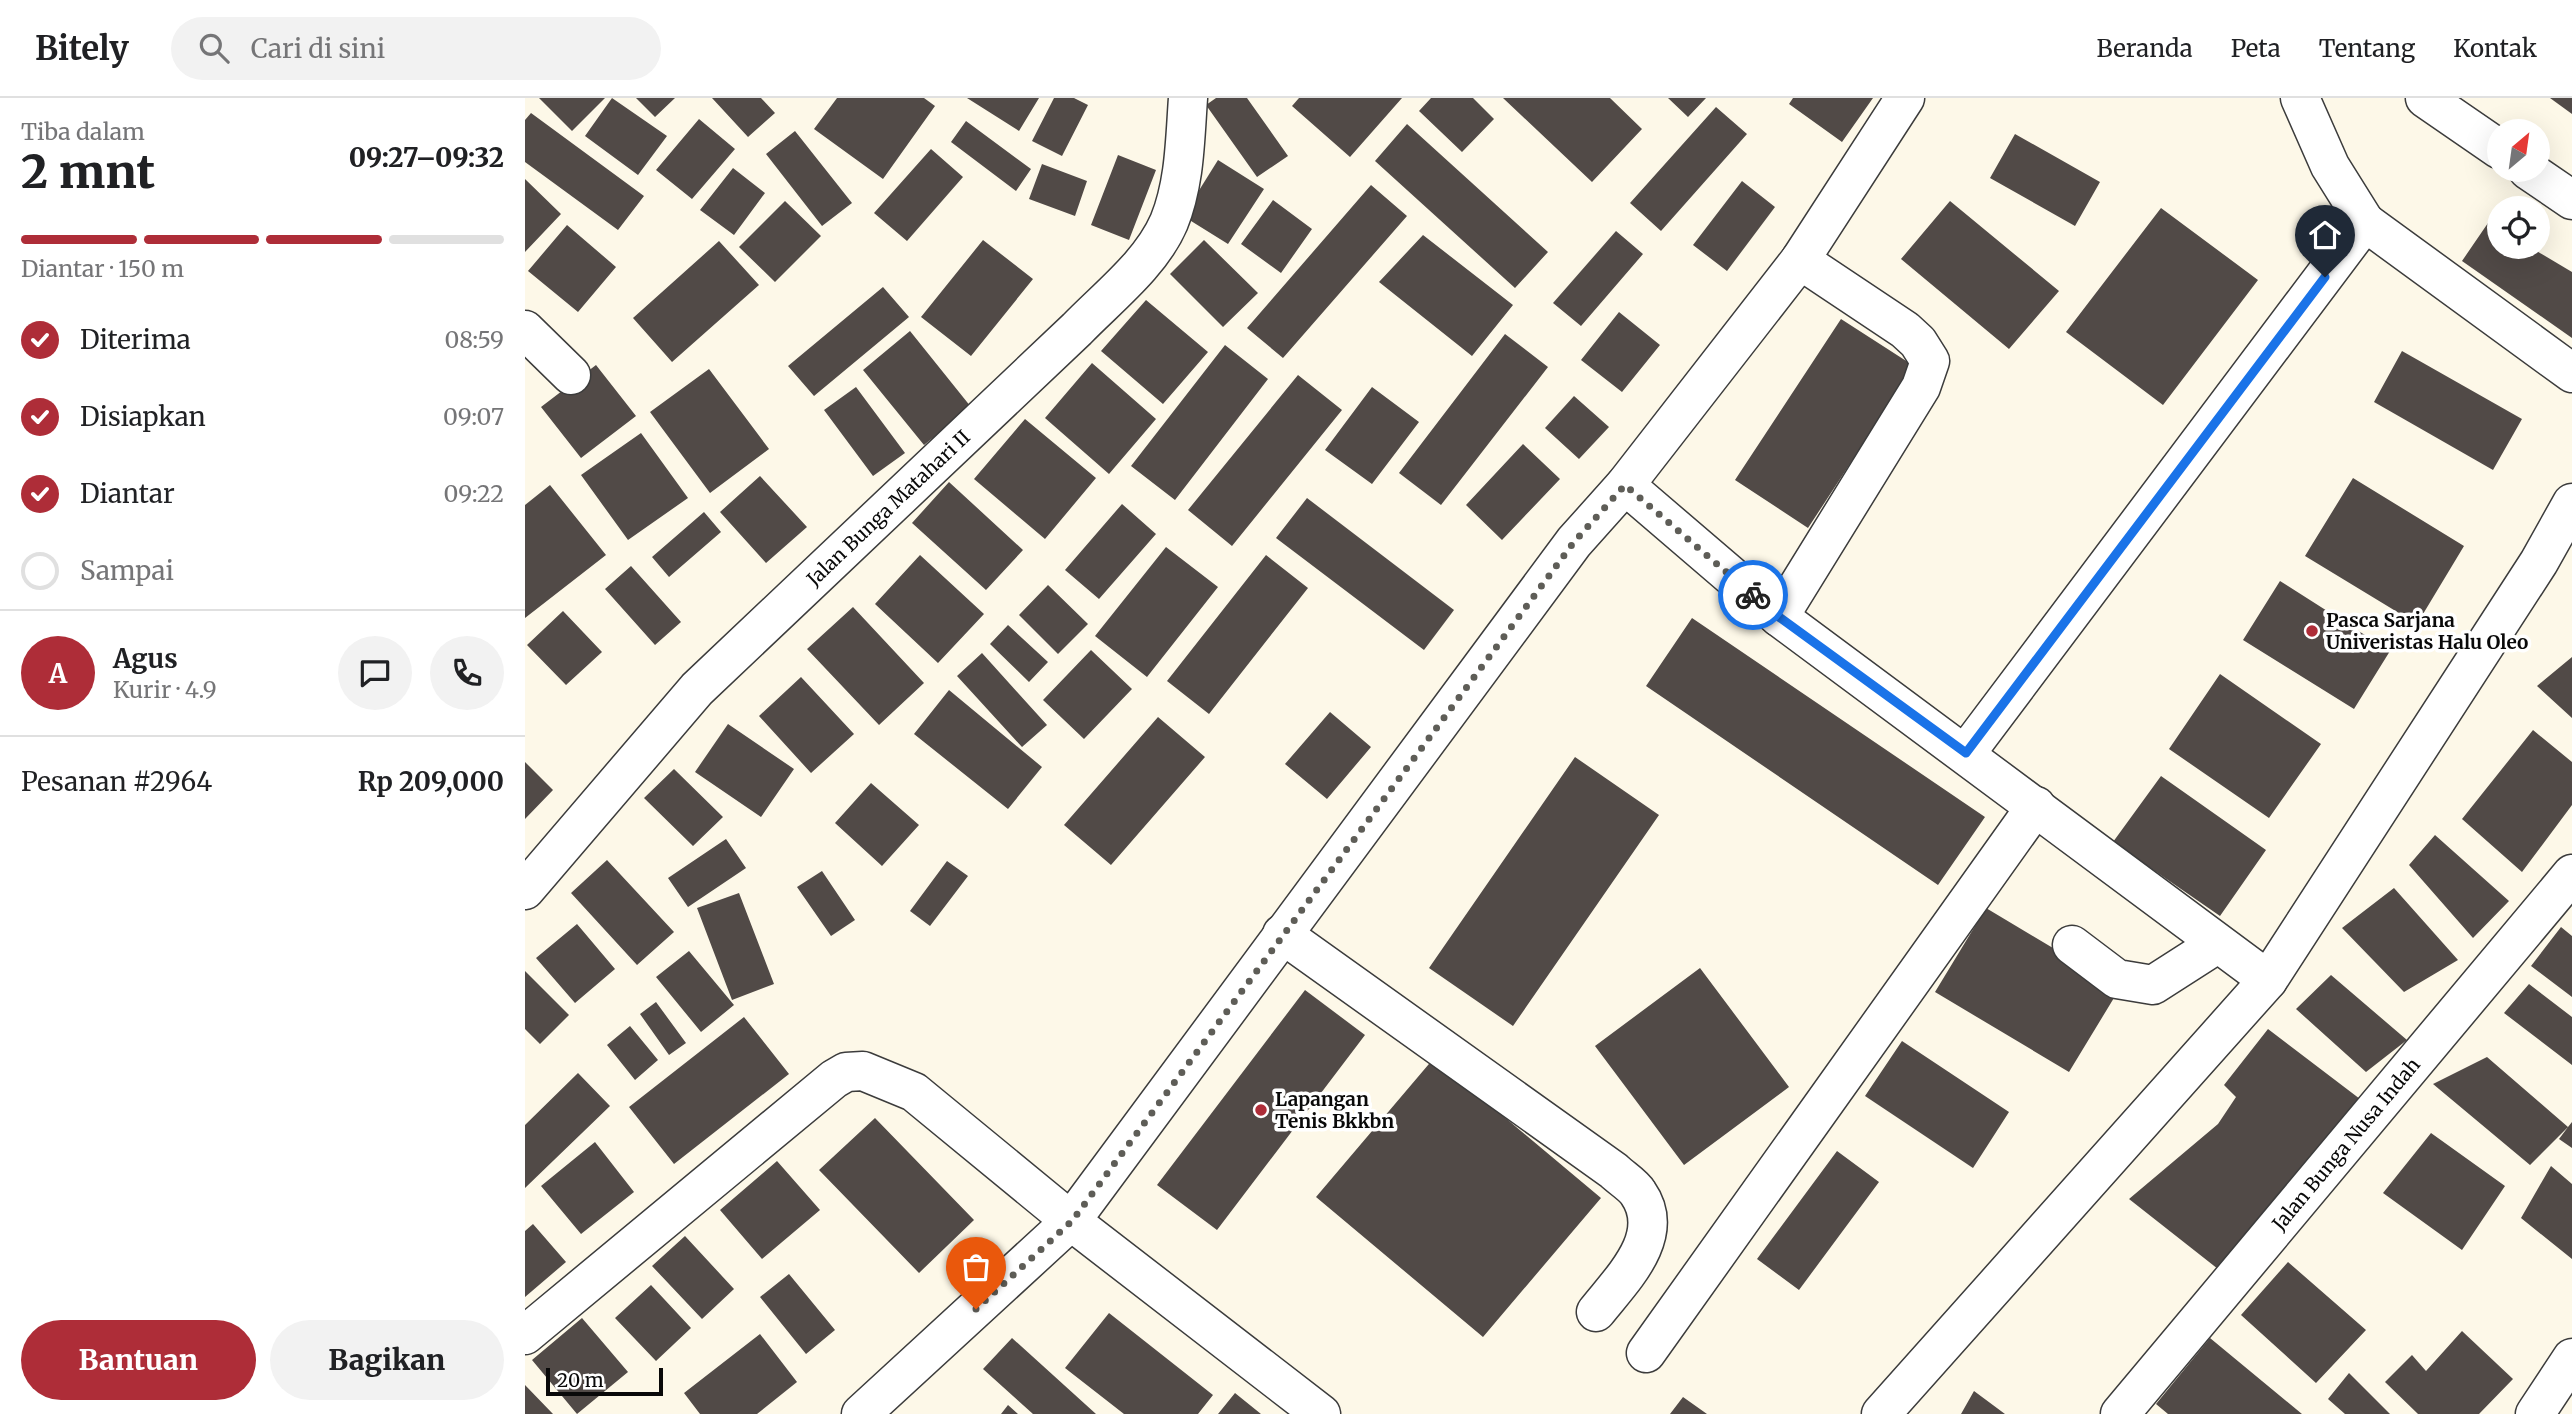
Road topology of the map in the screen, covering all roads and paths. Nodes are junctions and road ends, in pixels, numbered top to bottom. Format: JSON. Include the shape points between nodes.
{"nodes":[{"id":1,"x":1188,"y":98,"type":"edge"},
{"id":2,"x":1905,"y":98,"type":"edge"},
{"id":3,"x":2300,"y":98,"type":"edge"},
{"id":4,"x":2425,"y":98,"type":"edge"},
{"id":5,"x":2487,"y":141,"type":"edge"},
{"id":6,"x":2546,"y":182,"type":"edge"},
{"id":7,"x":2572,"y":200,"type":"edge"},
{"id":8,"x":2365,"y":222,"type":"junction"},
{"id":9,"x":1800,"y":260,"type":"junction"},
{"id":10,"x":525,"y":330,"type":"edge"},
{"id":11,"x":2572,"y":373,"type":"edge"},
{"id":12,"x":571,"y":375,"type":"dead end"},
{"id":13,"x":1625,"y":485,"type":"junction"},
{"id":14,"x":2572,"y":503,"type":"edge"},
{"id":15,"x":1779,"y":617,"type":"junction"},
{"id":16,"x":1966,"y":753,"type":"junction"},
{"id":17,"x":2036,"y":806,"type":"junction"},
{"id":18,"x":2572,"y":874,"type":"edge"},
{"id":19,"x":525,"y":890,"type":"edge"},
{"id":20,"x":1282,"y":934,"type":"junction"},
{"id":21,"x":2217,"y":944,"type":"junction"},
{"id":22,"x":2072,"y":945,"type":"dead end"},
{"id":23,"x":2268,"y":980,"type":"junction"},
{"id":24,"x":1072,"y":1221,"type":"junction"},
{"id":25,"x":1596,"y":1312,"type":"dead end"},
{"id":26,"x":525,"y":1335,"type":"edge"},
{"id":27,"x":1646,"y":1353,"type":"dead end"},
{"id":28,"x":2572,"y":1358,"type":"edge"},
{"id":29,"x":2552,"y":1405,"type":"edge"},
{"id":30,"x":861,"y":1414,"type":"edge"},
{"id":31,"x":1321,"y":1414,"type":"edge"},
{"id":32,"x":1881,"y":1414,"type":"edge"},
{"id":33,"x":2120,"y":1414,"type":"edge"}],
"edges":[{"from":1,"to":19,"type":"street","name":"Jalan Bunga Matahari II","via":[[1179,191],[1163,233],[1137,268],[697,689]]},
{"from":2,"to":9,"type":"street"},
{"from":3,"to":8,"type":"street","via":[[2330,166]]},
{"from":4,"to":5,"type":"street"},
{"from":6,"to":7,"type":"street"},
{"from":8,"to":11,"type":"street"},
{"from":8,"to":16,"type":"street"},
{"from":9,"to":13,"type":"street"},
{"from":9,"to":15,"type":"street","via":[[1905,330],[1930,361],[1921,387]]},
{"from":10,"to":12,"type":"street"},
{"from":13,"to":15,"type":"street"},
{"from":13,"to":20,"type":"street","via":[[1574,542]]},
{"from":14,"to":23,"type":"street","via":[[2532,573]]},
{"from":15,"to":16,"type":"street"},
{"from":16,"to":17,"type":"street"},
{"from":17,"to":21,"type":"street"},
{"from":17,"to":27,"type":"street"},
{"from":18,"to":33,"type":"street","name":"Jalan Bunga Nusa Indah"},
{"from":20,"to":24,"type":"street"},
{"from":20,"to":25,"type":"street","via":[[1603,1163],[1638,1193],[1647,1215],[1647,1234],[1639,1256]]},
{"from":21,"to":22,"type":"street","via":[[2153,985],[2117,979]]},
{"from":21,"to":23,"type":"street"},
{"from":23,"to":32,"type":"street"},
{"from":24,"to":26,"type":"street","via":[[915,1092],[863,1071],[846,1072]]},
{"from":24,"to":30,"type":"street"},
{"from":24,"to":31,"type":"street"},
{"from":28,"to":29,"type":"street"}]}
